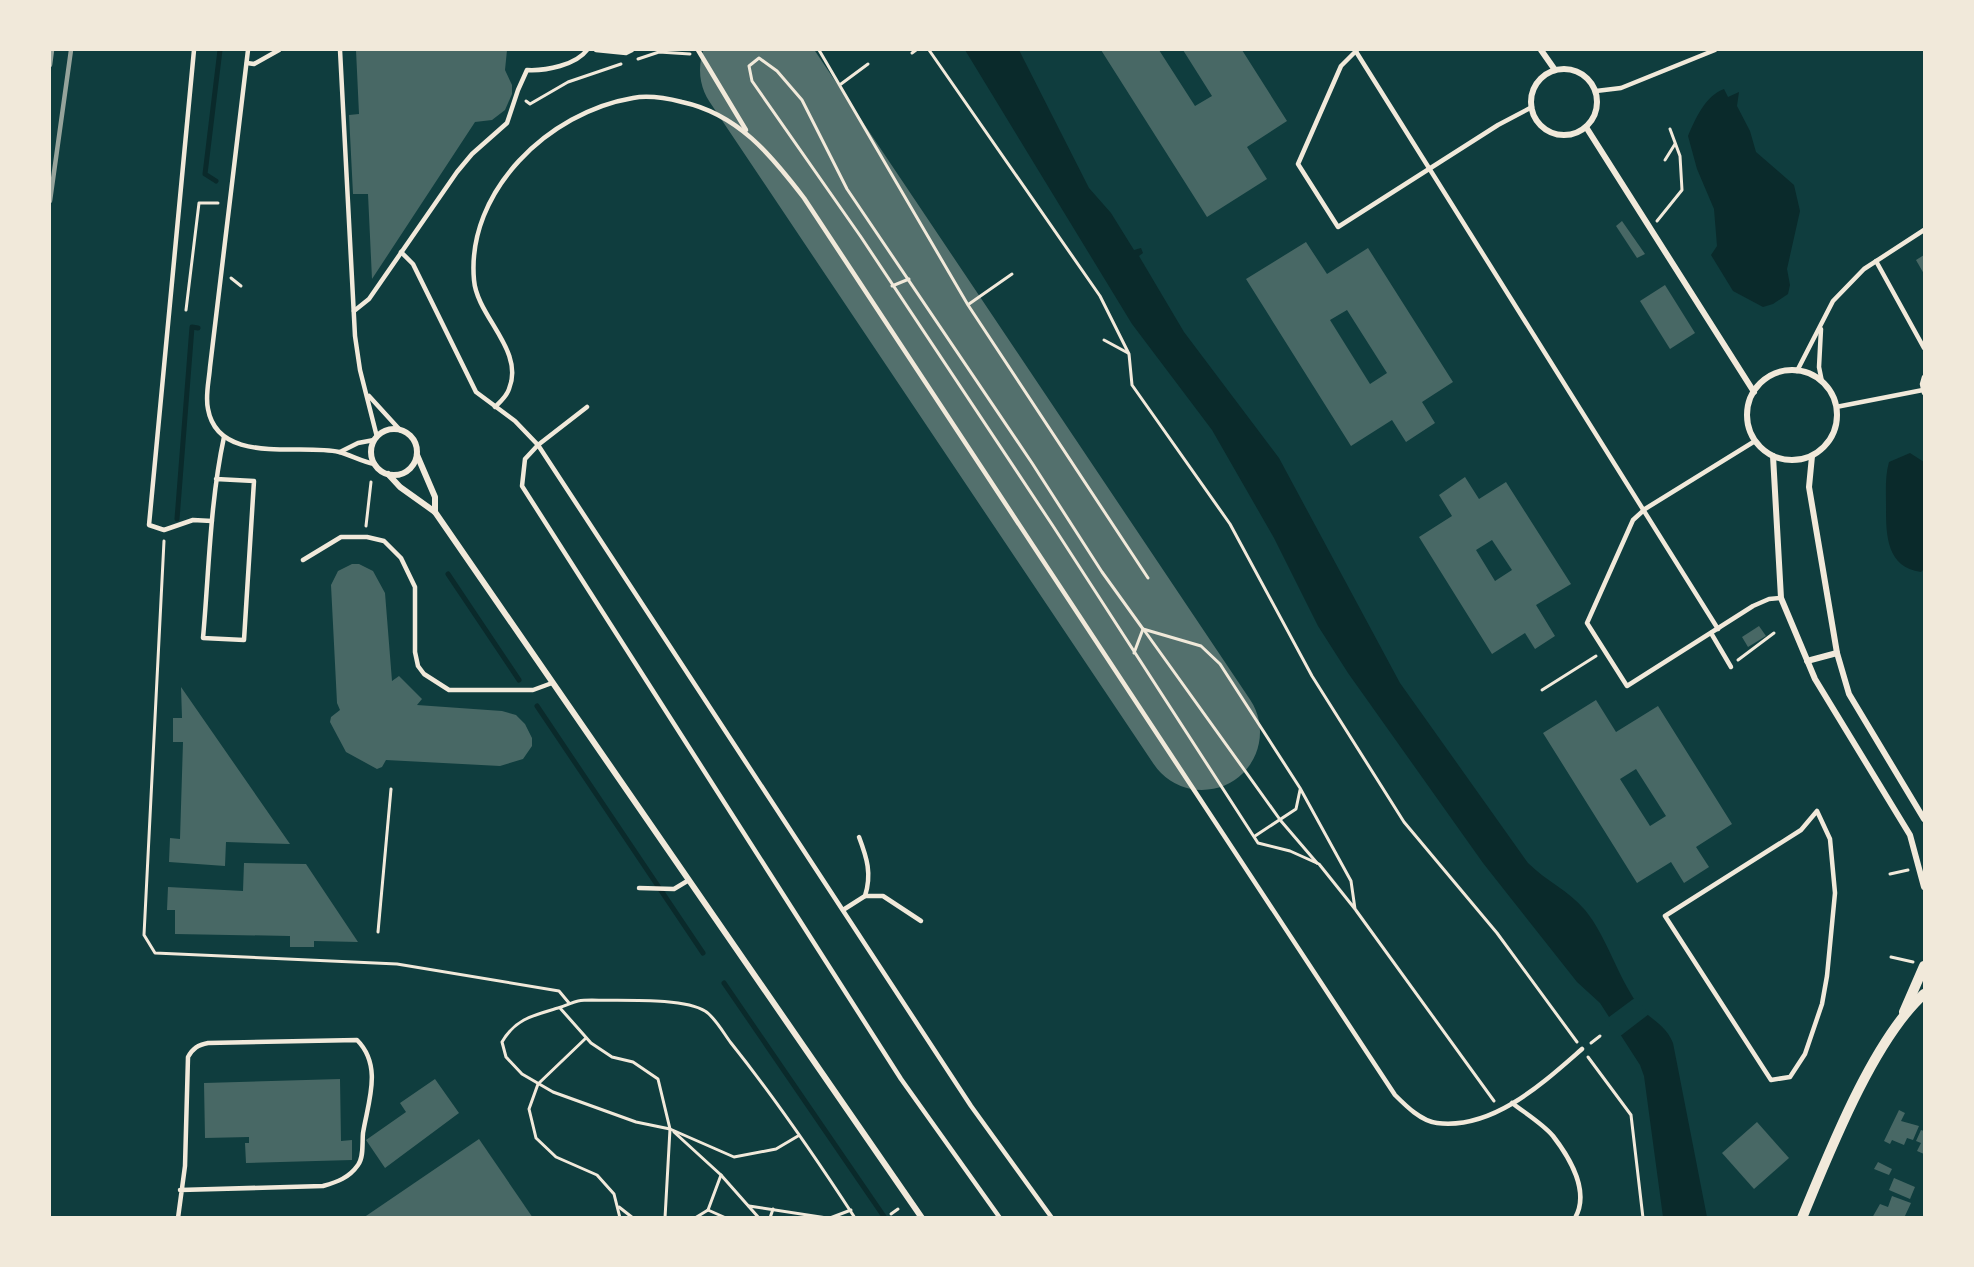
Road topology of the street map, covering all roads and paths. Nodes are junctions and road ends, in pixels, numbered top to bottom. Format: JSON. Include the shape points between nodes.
{"nodes":[{"id":1,"x":194,"y":50,"type":"edge"},
{"id":2,"x":248,"y":50,"type":"edge"},
{"id":3,"x":279,"y":50,"type":"edge"},
{"id":4,"x":340,"y":50,"type":"edge"},
{"id":5,"x":587,"y":50,"type":"edge"},
{"id":6,"x":596,"y":50,"type":"edge"},
{"id":7,"x":632,"y":50,"type":"edge"},
{"id":8,"x":698,"y":50,"type":"edge"},
{"id":9,"x":819,"y":50,"type":"edge"},
{"id":10,"x":916,"y":50,"type":"edge"},
{"id":11,"x":929,"y":50,"type":"edge"},
{"id":12,"x":1356,"y":50,"type":"edge"},
{"id":13,"x":1541,"y":50,"type":"edge"},
{"id":14,"x":1714,"y":50,"type":"edge"},
{"id":15,"x":912,"y":53,"type":"dead end"},
{"id":16,"x":246,"y":63,"type":"junction"},
{"id":17,"x":868,"y":64,"type":"dead end"},
{"id":18,"x":1555,"y":70,"type":"junction"},
{"id":19,"x":841,"y":84,"type":"junction"},
{"id":20,"x":1596,"y":91,"type":"junction"},
{"id":21,"x":516,"y":94,"type":"junction"},
{"id":22,"x":1532,"y":107,"type":"junction"},
{"id":23,"x":1586,"y":127,"type":"junction"},
{"id":24,"x":1670,"y":129,"type":"dead end"},
{"id":25,"x":747,"y":132,"type":"junction"},
{"id":26,"x":1675,"y":144,"type":"junction"},
{"id":27,"x":1665,"y":160,"type":"dead end"},
{"id":28,"x":1430,"y":169,"type":"junction"},
{"id":29,"x":218,"y":203,"type":"dead end"},
{"id":30,"x":1650,"y":226,"type":"junction"},
{"id":31,"x":1924,"y":230,"type":"edge"},
{"id":32,"x":401,"y":252,"type":"junction"},
{"id":33,"x":1876,"y":261,"type":"junction"},
{"id":34,"x":1011,"y":274,"type":"dead end"},
{"id":35,"x":234,"y":278,"type":"dead end"},
{"id":36,"x":909,"y":279,"type":"junction"},
{"id":37,"x":241,"y":285,"type":"dead end"},
{"id":38,"x":892,"y":286,"type":"junction"},
{"id":39,"x":968,"y":305,"type":"junction"},
{"id":40,"x":186,"y":310,"type":"dead end"},
{"id":41,"x":354,"y":311,"type":"junction"},
{"id":42,"x":1821,"y":326,"type":"junction"},
{"id":43,"x":1104,"y":340,"type":"dead end"},
{"id":44,"x":1924,"y":348,"type":"edge"},
{"id":45,"x":1129,"y":354,"type":"junction"},
{"id":46,"x":1797,"y":371,"type":"junction"},
{"id":47,"x":1924,"y":377,"type":"edge"},
{"id":48,"x":1822,"y":382,"type":"junction"},
{"id":49,"x":1924,"y":391,"type":"edge"},
{"id":50,"x":1754,"y":392,"type":"junction"},
{"id":51,"x":367,"y":393,"type":"junction"},
{"id":52,"x":495,"y":407,"type":"junction"},
{"id":53,"x":587,"y":407,"type":"dead end"},
{"id":54,"x":1836,"y":407,"type":"junction"},
{"id":55,"x":400,"y":430,"type":"junction"},
{"id":56,"x":224,"y":437,"type":"junction"},
{"id":57,"x":376,"y":438,"type":"junction"},
{"id":58,"x":1755,"y":441,"type":"junction"},
{"id":59,"x":538,"y":445,"type":"junction"},
{"id":60,"x":340,"y":452,"type":"junction"},
{"id":61,"x":417,"y":455,"type":"junction"},
{"id":62,"x":1773,"y":456,"type":"junction"},
{"id":63,"x":1812,"y":456,"type":"junction"},
{"id":64,"x":375,"y":464,"type":"junction"},
{"id":65,"x":388,"y":474,"type":"junction"},
{"id":66,"x":216,"y":479,"type":"junction"},
{"id":67,"x":370,"y":482,"type":"dead end"},
{"id":68,"x":1645,"y":509,"type":"junction"},
{"id":69,"x":435,"y":512,"type":"junction"},
{"id":70,"x":213,"y":521,"type":"junction"},
{"id":71,"x":164,"y":530,"type":"junction"},
{"id":72,"x":366,"y":537,"type":"junction"},
{"id":73,"x":303,"y":560,"type":"dead end"},
{"id":74,"x":1148,"y":578,"type":"dead end"},
{"id":75,"x":1781,"y":598,"type":"junction"},
{"id":76,"x":1143,"y":629,"type":"junction"},
{"id":77,"x":1718,"y":629,"type":"junction"},
{"id":78,"x":1711,"y":633,"type":"junction"},
{"id":79,"x":1774,"y":633,"type":"dead end"},
{"id":80,"x":1604,"y":650,"type":"junction"},
{"id":81,"x":1134,"y":653,"type":"junction"},
{"id":82,"x":1837,"y":653,"type":"junction"},
{"id":83,"x":1737,"y":661,"type":"dead end"},
{"id":84,"x":1807,"y":661,"type":"junction"},
{"id":85,"x":1731,"y":667,"type":"dead end"},
{"id":86,"x":552,"y":682,"type":"junction"},
{"id":87,"x":1542,"y":690,"type":"dead end"},
{"id":88,"x":1300,"y":788,"type":"junction"},
{"id":89,"x":391,"y":789,"type":"dead end"},
{"id":90,"x":1817,"y":811,"type":"joint"},
{"id":91,"x":1924,"y":819,"type":"edge"},
{"id":92,"x":1281,"y":820,"type":"junction"},
{"id":93,"x":1254,"y":836,"type":"junction"},
{"id":94,"x":859,"y":837,"type":"dead end"},
{"id":95,"x":1318,"y":864,"type":"junction"},
{"id":96,"x":1908,"y":870,"type":"dead end"},
{"id":97,"x":1890,"y":874,"type":"dead end"},
{"id":98,"x":689,"y":880,"type":"junction"},
{"id":99,"x":1924,"y":887,"type":"edge"},
{"id":100,"x":639,"y":888,"type":"dead end"},
{"id":101,"x":865,"y":896,"type":"junction"},
{"id":102,"x":1355,"y":909,"type":"junction"},
{"id":103,"x":843,"y":910,"type":"junction"},
{"id":104,"x":921,"y":921,"type":"dead end"},
{"id":105,"x":378,"y":932,"type":"dead end"},
{"id":106,"x":1891,"y":957,"type":"dead end"},
{"id":107,"x":1920,"y":964,"type":"edge"},
{"id":108,"x":1924,"y":994,"type":"edge"},
{"id":109,"x":569,"y":1003,"type":"junction"},
{"id":110,"x":560,"y":1008,"type":"junction"},
{"id":111,"x":1900,"y":1020,"type":"junction"},
{"id":112,"x":586,"y":1038,"type":"junction"},
{"id":113,"x":1582,"y":1049,"type":"junction"},
{"id":114,"x":538,"y":1084,"type":"junction"},
{"id":115,"x":1512,"y":1103,"type":"junction"},
{"id":116,"x":1500,"y":1110,"type":"junction"},
{"id":117,"x":670,"y":1129,"type":"junction"},
{"id":118,"x":798,"y":1136,"type":"junction"},
{"id":119,"x":721,"y":1175,"type":"junction"},
{"id":120,"x":180,"y":1190,"type":"junction"},
{"id":121,"x":747,"y":1205,"type":"junction"},
{"id":122,"x":618,"y":1206,"type":"junction"},
{"id":123,"x":773,"y":1209,"type":"junction"},
{"id":124,"x":898,"y":1209,"type":"dead end"},
{"id":125,"x":708,"y":1210,"type":"junction"},
{"id":126,"x":851,"y":1210,"type":"junction"},
{"id":127,"x":891,"y":1214,"type":"dead end"},
{"id":128,"x":178,"y":1218,"type":"edge"},
{"id":129,"x":620,"y":1218,"type":"edge"},
{"id":130,"x":633,"y":1218,"type":"edge"},
{"id":131,"x":664,"y":1218,"type":"edge"},
{"id":132,"x":695,"y":1218,"type":"edge"},
{"id":133,"x":726,"y":1218,"type":"edge"},
{"id":134,"x":759,"y":1218,"type":"edge"},
{"id":135,"x":770,"y":1218,"type":"edge"},
{"id":136,"x":829,"y":1218,"type":"edge"},
{"id":137,"x":855,"y":1218,"type":"edge"},
{"id":138,"x":922,"y":1218,"type":"edge"},
{"id":139,"x":999,"y":1218,"type":"edge"},
{"id":140,"x":1052,"y":1218,"type":"edge"},
{"id":141,"x":1575,"y":1218,"type":"edge"},
{"id":142,"x":1643,"y":1218,"type":"edge"},
{"id":143,"x":1802,"y":1218,"type":"edge"}],
"edges":[{"from":1,"to":71,"type":"lane","via":[[149,525]]},
{"from":2,"to":16,"type":"lane"},
{"from":3,"to":16,"type":"lane","via":[[254,64]]},
{"from":4,"to":41,"type":"lane"},
{"from":5,"to":21,"type":"lane","via":[[582,57],[544,70],[527,70]]},
{"from":6,"to":7,"type":"lane"},
{"from":8,"to":21,"type":"path","via":[[688,55],[659,52],[617,65],[568,82],[530,104]]},
{"from":8,"to":25,"type":"lane"},
{"from":9,"to":19,"type":"path"},
{"from":10,"to":15,"type":"path"},
{"from":11,"to":45,"type":"path","via":[[1100,296]]},
{"from":12,"to":28,"type":"lane"},
{"from":12,"to":28,"type":"lane","via":[[1341,66],[1298,164],[1338,227]]},
{"from":13,"to":18,"type":"street"},
{"from":14,"to":20,"type":"lane","via":[[1621,88]]},
{"from":16,"to":56,"type":"lane","via":[[208,392],[210,416]]},
{"from":17,"to":19,"type":"path"},
{"from":18,"to":20,"type":"street","via":[[1575,70]]},
{"from":18,"to":22,"type":"street","via":[[1538,82]]},
{"from":19,"to":39,"type":"path"},
{"from":20,"to":23,"type":"street","via":[[1596,110]]},
{"from":21,"to":32,"type":"lane","via":[[507,123],[471,154]]},
{"from":22,"to":23,"type":"street","via":[[1538,122],[1556,134],[1577,133]]},
{"from":22,"to":28,"type":"lane"},
{"from":23,"to":30,"type":"street"},
{"from":24,"to":26,"type":"path"},
{"from":25,"to":52,"type":"lane","via":[[693,104],[663,97],[635,97],[605,105],[560,126],[538,143],[492,195],[475,248],[474,281],[480,304],[501,338],[513,374],[509,390]]},
{"from":25,"to":116,"type":"lane","via":[[771,154],[804,198],[1395,1095],[1413,1112],[1435,1123],[1483,1119]]},
{"from":26,"to":27,"type":"path"},
{"from":26,"to":30,"type":"path","via":[[1680,156],[1682,190],[1664,215]]},
{"from":28,"to":68,"type":"lane"},
{"from":29,"to":40,"type":"path","via":[[199,203]]},
{"from":30,"to":50,"type":"street"},
{"from":31,"to":33,"type":"lane"},
{"from":32,"to":41,"type":"lane","via":[[369,299]]},
{"from":32,"to":52,"type":"lane","via":[[413,264],[476,392]]},
{"from":33,"to":42,"type":"lane","via":[[1833,301]]},
{"from":33,"to":44,"type":"lane"},
{"from":34,"to":39,"type":"path"},
{"from":35,"to":37,"type":"path"},
{"from":36,"to":38,"type":"path"},
{"from":36,"to":38,"type":"path","via":[[847,189],[802,100],[777,71],[759,58],[749,66],[752,81]]},
{"from":36,"to":76,"type":"path"},
{"from":38,"to":81,"type":"path"},
{"from":39,"to":74,"type":"path"},
{"from":41,"to":51,"type":"lane","via":[[360,370]]},
{"from":42,"to":46,"type":"lane"},
{"from":42,"to":48,"type":"lane"},
{"from":43,"to":45,"type":"path"},
{"from":45,"to":113,"type":"path","via":[[1131,385],[1230,524],[1312,676],[1404,822],[1497,933]]},
{"from":46,"to":48,"type":"street"},
{"from":46,"to":50,"type":"street","via":[[1772,375]]},
{"from":47,"to":49,"type":"lane"},
{"from":48,"to":54,"type":"street"},
{"from":49,"to":54,"type":"lane"},
{"from":50,"to":58,"type":"street","via":[[1747,412]]},
{"from":51,"to":55,"type":"lane"},
{"from":51,"to":57,"type":"lane"},
{"from":52,"to":59,"type":"lane"},
{"from":53,"to":59,"type":"lane"},
{"from":54,"to":63,"type":"street","via":[[1832,435]]},
{"from":55,"to":57,"type":"street","via":[[384,431]]},
{"from":55,"to":61,"type":"street","via":[[413,439]]},
{"from":56,"to":60,"type":"lane","via":[[244,446]]},
{"from":56,"to":66,"type":"lane"},
{"from":57,"to":60,"type":"lane"},
{"from":57,"to":64,"type":"street","via":[[371,452]]},
{"from":58,"to":62,"type":"street"},
{"from":58,"to":68,"type":"lane"},
{"from":59,"to":103,"type":"lane"},
{"from":59,"to":139,"type":"lane","via":[[525,459],[522,486],[901,1079]]},
{"from":60,"to":64,"type":"lane"},
{"from":61,"to":65,"type":"street","via":[[404,472]]},
{"from":61,"to":69,"type":"street","via":[[435,497]]},
{"from":62,"to":63,"type":"street","via":[[1786,460]]},
{"from":62,"to":75,"type":"street"},
{"from":63,"to":82,"type":"street","via":[[1809,487]]},
{"from":64,"to":65,"type":"street"},
{"from":65,"to":69,"type":"street","via":[[400,488]]},
{"from":66,"to":70,"type":"lane"},
{"from":66,"to":70,"type":"lane","via":[[254,481],[244,640],[203,638]]},
{"from":67,"to":72,"type":"path"},
{"from":68,"to":77,"type":"lane"},
{"from":68,"to":80,"type":"lane","via":[[1633,520],[1587,623]]},
{"from":69,"to":86,"type":"street"},
{"from":70,"to":71,"type":"lane","via":[[193,520]]},
{"from":71,"to":109,"type":"path","via":[[144,935],[155,953],[397,964],[559,992]]},
{"from":72,"to":73,"type":"lane","via":[[341,537]]},
{"from":72,"to":86,"type":"lane","via":[[384,541],[401,558],[415,587],[415,652],[424,674],[449,690],[533,690]]},
{"from":75,"to":77,"type":"lane","via":[[1753,606]]},
{"from":75,"to":84,"type":"street"},
{"from":76,"to":81,"type":"path"},
{"from":76,"to":88,"type":"path","via":[[1201,646],[1220,664]]},
{"from":76,"to":92,"type":"path"},
{"from":77,"to":78,"type":"lane"},
{"from":78,"to":80,"type":"lane","via":[[1627,686]]},
{"from":78,"to":85,"type":"lane"},
{"from":79,"to":83,"type":"path"},
{"from":80,"to":87,"type":"path"},
{"from":81,"to":93,"type":"path"},
{"from":82,"to":84,"type":"street"},
{"from":82,"to":91,"type":"street","via":[[1849,694]]},
{"from":84,"to":99,"type":"street","via":[[1910,835]]},
{"from":86,"to":98,"type":"street"},
{"from":88,"to":92,"type":"path","via":[[1296,809]]},
{"from":88,"to":102,"type":"path","via":[[1351,881]]},
{"from":89,"to":105,"type":"path"},
{"from":90,"to":90,"type":"lane","via":[[1830,839],[1835,894],[1822,1004],[1805,1054],[1790,1077],[1771,1080],[1665,916],[1801,830]]},
{"from":92,"to":93,"type":"path"},
{"from":92,"to":95,"type":"path"},
{"from":93,"to":95,"type":"path","via":[[1258,843],[1290,851]]},
{"from":94,"to":101,"type":"lane","via":[[868,860]]},
{"from":95,"to":102,"type":"path"},
{"from":96,"to":97,"type":"path"},
{"from":98,"to":100,"type":"lane","via":[[674,890]]},
{"from":98,"to":138,"type":"street"},
{"from":101,"to":103,"type":"lane"},
{"from":101,"to":104,"type":"lane","via":[[883,897]]},
{"from":102,"to":116,"type":"path"},
{"from":103,"to":140,"type":"lane","via":[[971,1106]]},
{"from":106,"to":107,"type":"path"},
{"from":107,"to":111,"type":"street"},
{"from":108,"to":111,"type":"street"},
{"from":109,"to":110,"type":"path"},
{"from":109,"to":118,"type":"path","via":[[670,1002],[705,1011]]},
{"from":110,"to":112,"type":"path"},
{"from":110,"to":114,"type":"path","via":[[532,1014],[509,1029],[502,1042],[506,1058]]},
{"from":111,"to":143,"type":"street","via":[[1878,1054]]},
{"from":112,"to":114,"type":"path"},
{"from":112,"to":117,"type":"path","via":[[612,1057],[633,1062],[658,1079]]},
{"from":113,"to":115,"type":"lane"},
{"from":113,"to":142,"type":"path","via":[[1631,1115]]},
{"from":114,"to":117,"type":"path","via":[[636,1122]]},
{"from":114,"to":122,"type":"path","via":[[529,1109],[536,1138],[556,1157],[597,1176],[614,1194]]},
{"from":115,"to":116,"type":"lane"},
{"from":115,"to":141,"type":"lane","via":[[1552,1135],[1578,1179],[1583,1197]]},
{"from":117,"to":118,"type":"path","via":[[734,1157],[776,1149]]},
{"from":117,"to":119,"type":"path"},
{"from":117,"to":131,"type":"path"},
{"from":118,"to":126,"type":"path"},
{"from":119,"to":121,"type":"path"},
{"from":119,"to":125,"type":"path"},
{"from":120,"to":120,"type":"lane","via":[[185,1166],[188,1057],[199,1045],[357,1040],[364,1047],[374,1083],[360,1162],[352,1173],[323,1186]]},
{"from":120,"to":128,"type":"lane"},
{"from":121,"to":123,"type":"path"},
{"from":121,"to":134,"type":"path"},
{"from":122,"to":129,"type":"path"},
{"from":122,"to":130,"type":"path"},
{"from":123,"to":135,"type":"path"},
{"from":123,"to":136,"type":"path"},
{"from":124,"to":127,"type":"path"},
{"from":125,"to":132,"type":"path"},
{"from":125,"to":133,"type":"path"},
{"from":126,"to":136,"type":"path"},
{"from":126,"to":137,"type":"path"}]}
